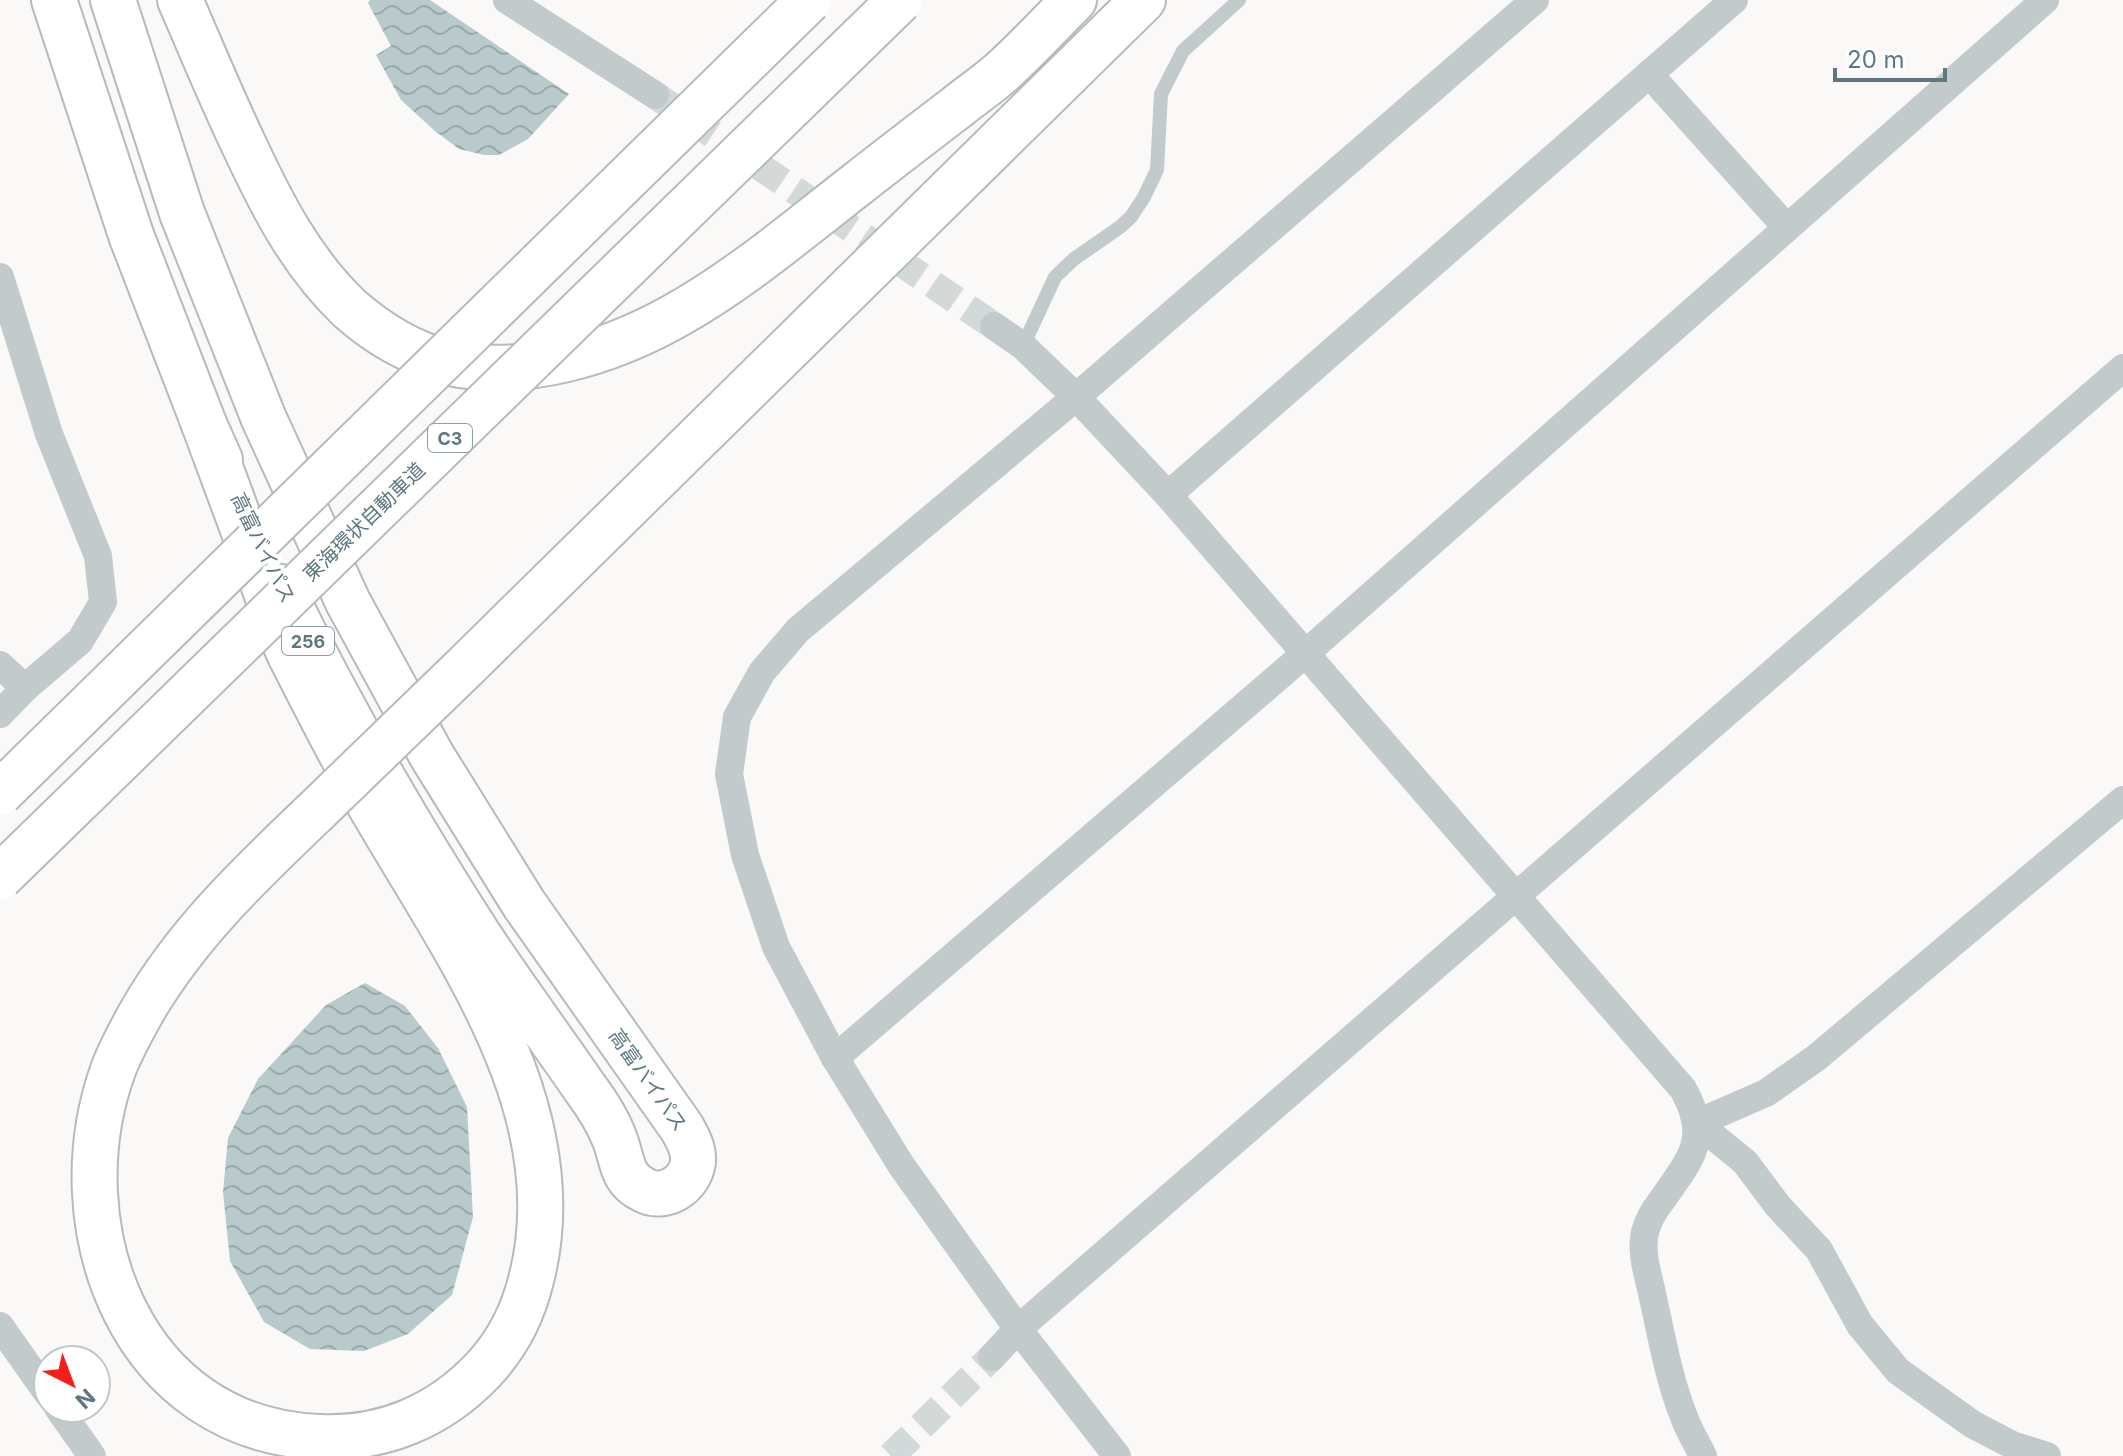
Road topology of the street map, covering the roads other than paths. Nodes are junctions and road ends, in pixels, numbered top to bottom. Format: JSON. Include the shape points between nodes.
{"nodes":[{"id":1,"x":54,"y":0,"type":"edge"},
{"id":2,"x":113,"y":0,"type":"edge"},
{"id":3,"x":180,"y":0,"type":"edge"},
{"id":4,"x":507,"y":0,"type":"edge"},
{"id":5,"x":809,"y":0,"type":"edge"},
{"id":6,"x":900,"y":0,"type":"edge"},
{"id":7,"x":1074,"y":0,"type":"edge"},
{"id":8,"x":1143,"y":0,"type":"edge"},
{"id":9,"x":1239,"y":0,"type":"edge"},
{"id":10,"x":1535,"y":0,"type":"edge"},
{"id":11,"x":1734,"y":0,"type":"edge"},
{"id":12,"x":2045,"y":0,"type":"edge"},
{"id":13,"x":1649,"y":74,"type":"junction"},
{"id":14,"x":655,"y":95,"type":"tunnel mouth"},
{"id":15,"x":1787,"y":228,"type":"junction"},
{"id":16,"x":0,"y":277,"type":"edge"},
{"id":17,"x":994,"y":326,"type":"tunnel mouth"},
{"id":18,"x":1023,"y":346,"type":"junction"},
{"id":19,"x":2123,"y":368,"type":"edge"},
{"id":20,"x":1076,"y":397,"type":"junction"},
{"id":21,"x":204,"y":424,"type":"junction"},
{"id":22,"x":1168,"y":495,"type":"junction"},
{"id":23,"x":1306,"y":653,"type":"junction"},
{"id":24,"x":0,"y":665,"type":"edge"},
{"id":25,"x":25,"y":688,"type":"junction"},
{"id":26,"x":0,"y":714,"type":"edge"},
{"id":27,"x":0,"y":793,"type":"edge"},
{"id":28,"x":2123,"y":800,"type":"edge"},
{"id":29,"x":0,"y":877,"type":"edge"},
{"id":30,"x":1516,"y":897,"type":"junction"},
{"id":31,"x":835,"y":1058,"type":"junction"},
{"id":32,"x":1697,"y":1123,"type":"junction"},
{"id":33,"x":0,"y":1326,"type":"edge"},
{"id":34,"x":1018,"y":1329,"type":"junction"},
{"id":35,"x":992,"y":1357,"type":"tunnel mouth"},
{"id":36,"x":32,"y":1371,"type":"edge"},
{"id":37,"x":69,"y":1424,"type":"edge"},
{"id":38,"x":92,"y":1456,"type":"edge"},
{"id":39,"x":1117,"y":1456,"type":"edge"},
{"id":40,"x":1703,"y":1456,"type":"edge"},
{"id":41,"x":2047,"y":1456,"type":"edge"}],
"edges":[{"from":1,"to":21,"type":"highway","name":"高富バイパス","number":"256","via":[[131,235]]},
{"from":2,"to":21,"type":"highway","name":"高富バイパス","number":"256","via":[[182,213],[264,419],[341,588],[432,756],[524,904],[692,1146],[693,1164],[684,1183],[670,1192],[650,1194],[633,1185],[598,1107],[479,935],[387,786],[305,636]]},
{"from":3,"to":7,"type":"highway","via":[[277,213],[323,281],[381,333],[412,350],[449,363],[491,368],[580,355],[623,341],[684,310],[783,242],[1003,70]]},
{"from":4,"to":14,"type":"street"},
{"from":5,"to":27,"type":"highway","bridge":true},
{"from":6,"to":29,"type":"highway","name":"東海環状自動車道","number":"C3","bridge":true},
{"from":8,"to":21,"type":"highway","bridge":true,"via":[[465,667],[313,814],[225,900],[143,1010],[114,1066],[95,1164],[103,1250],[129,1321],[177,1381],[206,1404],[268,1431],[341,1438],[424,1417],[491,1362],[527,1297],[542,1220],[541,1183],[514,1069],[466,969],[369,803],[287,648]]},
{"from":9,"to":18,"type":"lane","via":[[1183,51],[1161,94],[1157,170],[1144,197],[1120,227],[1055,277]]},
{"from":10,"to":20,"type":"street"},
{"from":11,"to":13,"type":"street"},
{"from":12,"to":15,"type":"street"},
{"from":13,"to":15,"type":"street"},
{"from":13,"to":22,"type":"street"},
{"from":15,"to":23,"type":"street"},
{"from":16,"to":25,"type":"street","via":[[49,434],[98,556],[103,602],[80,641]]},
{"from":17,"to":18,"type":"street"},
{"from":18,"to":20,"type":"street"},
{"from":19,"to":30,"type":"street"},
{"from":20,"to":22,"type":"street"},
{"from":20,"to":31,"type":"street","via":[[798,630],[762,672],[737,717],[729,774],[745,855],[776,947]]},
{"from":22,"to":23,"type":"street"},
{"from":23,"to":30,"type":"street"},
{"from":23,"to":31,"type":"street"},
{"from":24,"to":25,"type":"street"},
{"from":25,"to":26,"type":"street"},
{"from":28,"to":32,"type":"street","via":[[1816,1058],[1766,1093]]},
{"from":30,"to":32,"type":"street","via":[[1683,1089]]},
{"from":30,"to":34,"type":"street"},
{"from":31,"to":34,"type":"street","via":[[901,1165]]},
{"from":32,"to":40,"type":"street","via":[[1687,1164],[1653,1213],[1643,1252],[1668,1366]]},
{"from":32,"to":41,"type":"street","via":[[1745,1162],[1819,1250],[1860,1325],[1898,1371],[1972,1424]]},
{"from":33,"to":36,"type":"street"},
{"from":34,"to":35,"type":"street"},
{"from":34,"to":39,"type":"street"},
{"from":37,"to":38,"type":"street"}]}
